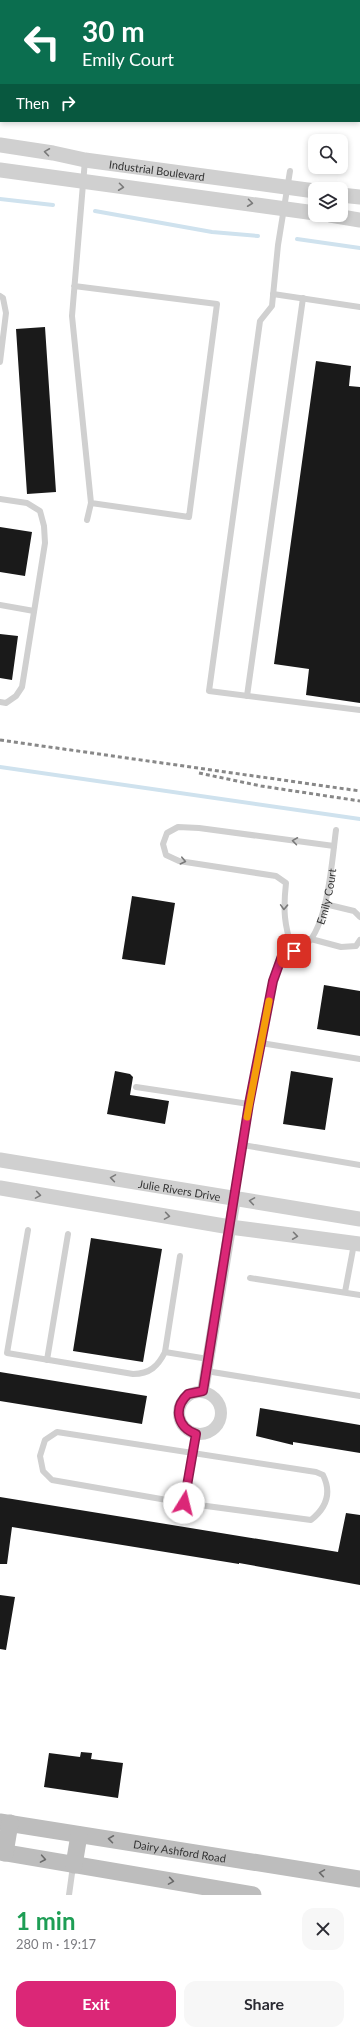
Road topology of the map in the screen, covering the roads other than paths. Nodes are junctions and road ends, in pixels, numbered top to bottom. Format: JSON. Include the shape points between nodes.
{"nodes":[{"id":1,"x":0,"y":145,"type":"edge"},
{"id":2,"x":85,"y":160,"type":"junction"},
{"id":3,"x":0,"y":170,"type":"edge"},
{"id":4,"x":290,"y":171,"type":"dead end"},
{"id":5,"x":82,"y":182,"type":"junction"},
{"id":6,"x":287,"y":187,"type":"junction"},
{"id":7,"x":308,"y":190,"type":"edge"},
{"id":8,"x":348,"y":195,"type":"edge"},
{"id":9,"x":360,"y":197,"type":"edge"},
{"id":10,"x":284,"y":208,"type":"junction"},
{"id":11,"x":308,"y":212,"type":"edge"},
{"id":12,"x":348,"y":218,"type":"edge"},
{"id":13,"x":360,"y":220,"type":"edge"},
{"id":14,"x":74,"y":286,"type":"junction"},
{"id":15,"x":273,"y":294,"type":"junction"},
{"id":16,"x":0,"y":296,"type":"edge"},
{"id":17,"x":303,"y":298,"type":"junction"},
{"id":18,"x":360,"y":307,"type":"edge"},
{"id":19,"x":0,"y":362,"type":"edge"},
{"id":20,"x":0,"y":499,"type":"edge"},
{"id":21,"x":91,"y":504,"type":"junction"},
{"id":22,"x":87,"y":520,"type":"dead end"},
{"id":23,"x":0,"y":605,"type":"edge"},
{"id":24,"x":34,"y":611,"type":"junction"},
{"id":25,"x":247,"y":696,"type":"junction"},
{"id":26,"x":0,"y":702,"type":"edge"},
{"id":27,"x":360,"y":710,"type":"edge"},
{"id":28,"x":336,"y":830,"type":"dead end"},
{"id":29,"x":334,"y":846,"type":"junction"},
{"id":30,"x":325,"y":904,"type":"junction"},
{"id":31,"x":360,"y":917,"type":"edge"},
{"id":32,"x":311,"y":939,"type":"junction"},
{"id":33,"x":360,"y":940,"type":"edge"},
{"id":34,"x":294,"y":951,"type":"junction"},
{"id":35,"x":261,"y":1043,"type":"junction"},
{"id":36,"x":360,"y":1059,"type":"edge"},
{"id":37,"x":136,"y":1087,"type":"dead end"},
{"id":38,"x":249,"y":1104,"type":"junction"},
{"id":39,"x":243,"y":1145,"type":"junction"},
{"id":40,"x":0,"y":1160,"type":"edge"},
{"id":41,"x":360,"y":1165,"type":"edge"},
{"id":42,"x":0,"y":1188,"type":"edge"},
{"id":43,"x":235,"y":1198,"type":"junction"},
{"id":44,"x":360,"y":1219,"type":"edge"},
{"id":45,"x":360,"y":1226,"type":"edge"},
{"id":46,"x":230,"y":1227,"type":"junction"},
{"id":47,"x":28,"y":1230,"type":"dead end"},
{"id":48,"x":68,"y":1234,"type":"dead end"},
{"id":49,"x":357,"y":1244,"type":"edge"},
{"id":50,"x":180,"y":1256,"type":"dead end"},
{"id":51,"x":250,"y":1278,"type":"dead end"},
{"id":52,"x":346,"y":1292,"type":"junction"},
{"id":53,"x":360,"y":1295,"type":"edge"},
{"id":54,"x":165,"y":1352,"type":"junction"},
{"id":55,"x":208,"y":1359,"type":"junction"},
{"id":56,"x":47,"y":1360,"type":"junction"},
{"id":57,"x":206,"y":1371,"type":"junction"},
{"id":58,"x":203,"y":1391,"type":"junction"},
{"id":59,"x":360,"y":1396,"type":"edge"},
{"id":60,"x":196,"y":1434,"type":"junction"},
{"id":61,"x":193,"y":1453,"type":"junction"},
{"id":62,"x":184,"y":1503,"type":"junction"},
{"id":63,"x":5,"y":1822,"type":"edge"},
{"id":64,"x":78,"y":1835,"type":"junction"},
{"id":65,"x":2,"y":1852,"type":"edge"},
{"id":66,"x":74,"y":1865,"type":"junction"},
{"id":67,"x":360,"y":1879,"type":"edge"},
{"id":68,"x":217,"y":1892,"type":"edge"},
{"id":69,"x":69,"y":1895,"type":"edge"},
{"id":70,"x":253,"y":1895,"type":"edge"}],
"edges":[{"from":2,"to":1,"type":"street","name":"Industrial Boulevard","one_way":true,"via":[[53,152]]},
{"from":2,"to":5,"type":"lane"},
{"from":2,"to":6,"type":"street","name":"Industrial Boulevard"},
{"from":3,"to":5,"type":"street","name":"Industrial Boulevard"},
{"from":4,"to":6,"type":"lane"},
{"from":5,"to":10,"type":"street","name":"Industrial Boulevard","one_way":true},
{"from":5,"to":14,"type":"lane"},
{"from":6,"to":7,"type":"street","name":"Industrial Boulevard"},
{"from":6,"to":10,"type":"lane"},
{"from":8,"to":9,"type":"street"},
{"from":10,"to":11,"type":"street","name":"Industrial Boulevard"},
{"from":10,"to":15,"type":"lane"},
{"from":12,"to":13,"type":"street"},
{"from":14,"to":21,"type":"lane","via":[[72,316]]},
{"from":14,"to":21,"type":"lane","via":[[217,304],[189,517]]},
{"from":15,"to":17,"type":"lane"},
{"from":15,"to":25,"type":"lane","via":[[272,306],[260,321],[209,691]]},
{"from":16,"to":19,"type":"lane","via":[[3,298],[6,313]]},
{"from":17,"to":18,"type":"lane"},
{"from":17,"to":25,"type":"lane"},
{"from":20,"to":24,"type":"lane","via":[[27,503],[40,511],[45,543]]},
{"from":21,"to":22,"type":"lane"},
{"from":23,"to":24,"type":"lane"},
{"from":24,"to":26,"type":"lane","via":[[22,687],[16,696],[6,703]]},
{"from":25,"to":27,"type":"lane"},
{"from":28,"to":29,"type":"lane","name":"Emily Court"},
{"from":29,"to":30,"type":"lane","name":"Emily Court"},
{"from":29,"to":34,"type":"lane","one_way":true,"via":[[199,828],[178,827],[167,833],[163,844],[166,855],[179,861],[276,876],[286,883],[283,912]]},
{"from":30,"to":31,"type":"lane","via":[[354,912]]},
{"from":30,"to":32,"type":"lane","name":"Emily Court","via":[[316,934]]},
{"from":32,"to":33,"type":"lane","via":[[341,947],[356,946]]},
{"from":32,"to":34,"type":"lane","name":"Emily Court","via":[[303,948]]},
{"from":34,"to":35,"type":"lane","name":"Emily Court","via":[[282,956],[273,981]]},
{"from":35,"to":36,"type":"lane"},
{"from":35,"to":38,"type":"lane","name":"Emily Court"},
{"from":37,"to":38,"type":"lane"},
{"from":38,"to":39,"type":"lane","name":"Emily Court"},
{"from":39,"to":41,"type":"lane"},
{"from":39,"to":43,"type":"lane","name":"Emily Court"},
{"from":43,"to":40,"type":"street","name":"Julie Rivers Drive","one_way":true},
{"from":42,"to":46,"type":"street","one_way":true},
{"from":44,"to":43,"type":"street","name":"Julie Rivers Drive","one_way":true},
{"from":43,"to":46,"type":"street","name":"Emily Court"},
{"from":45,"to":49,"type":"street"},
{"from":46,"to":49,"type":"street","one_way":true},
{"from":46,"to":55,"type":"street","name":"Emily Court"},
{"from":47,"to":56,"type":"lane","via":[[7,1353]]},
{"from":48,"to":56,"type":"lane"},
{"from":49,"to":52,"type":"lane"},
{"from":50,"to":54,"type":"lane"},
{"from":51,"to":52,"type":"lane"},
{"from":52,"to":53,"type":"lane"},
{"from":54,"to":55,"type":"lane"},
{"from":54,"to":56,"type":"lane","via":[[160,1363],[142,1374]]},
{"from":55,"to":57,"type":"street","name":"Emily Court"},
{"from":57,"to":58,"type":"street","name":"Emily Court"},
{"from":57,"to":59,"type":"lane"},
{"from":58,"to":60,"type":"street","via":[[188,1394],[179,1406],[183,1427]]},
{"from":58,"to":60,"type":"street","via":[[219,1403],[221,1416],[215,1428],[209,1432]]},
{"from":60,"to":61,"type":"lane"},
{"from":61,"to":62,"type":"lane"},
{"from":61,"to":62,"type":"lane","via":[[316,1472],[323,1475],[328,1495],[324,1506],[312,1520]]},
{"from":61,"to":62,"type":"lane","via":[[57,1432],[45,1440],[40,1456],[43,1471],[52,1480]]},
{"from":63,"to":64,"type":"main road","name":"Dairy Ashford Road"},
{"from":63,"to":65,"type":"main road"},
{"from":64,"to":66,"type":"main road"},
{"from":67,"to":64,"type":"main road","name":"Dairy Ashford Road","one_way":true,"via":[[143,1843]]},
{"from":65,"to":66,"type":"main road","one_way":true},
{"from":66,"to":68,"type":"main road","one_way":true},
{"from":66,"to":69,"type":"lane"},
{"from":68,"to":70,"type":"main road"}]}
